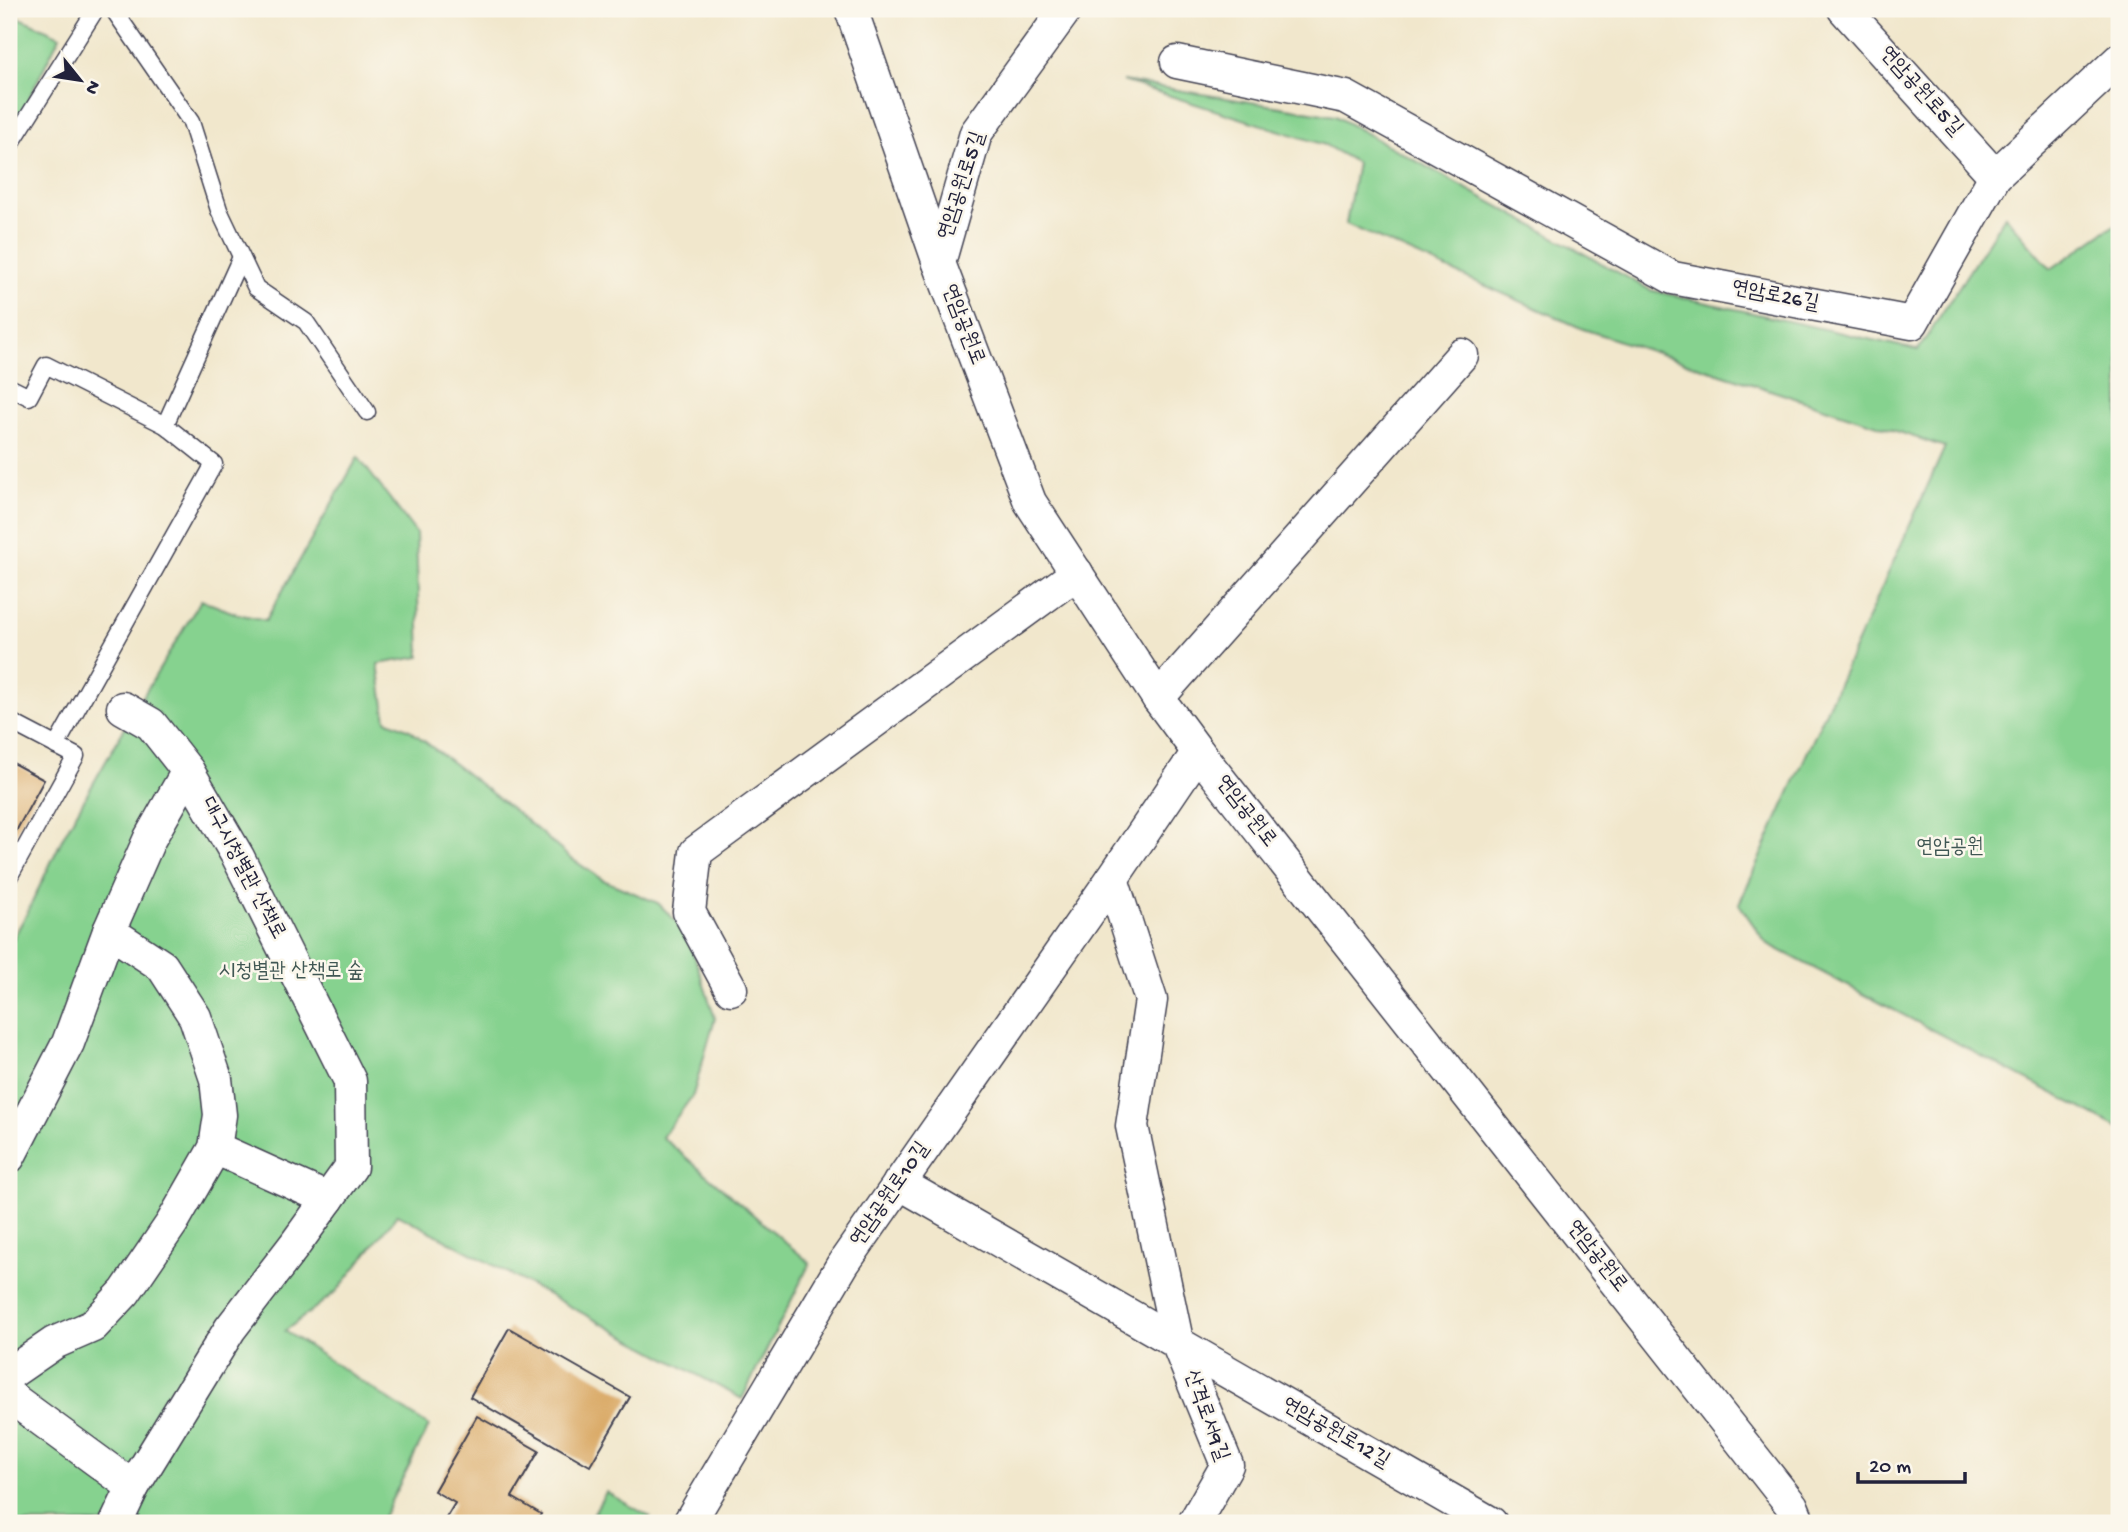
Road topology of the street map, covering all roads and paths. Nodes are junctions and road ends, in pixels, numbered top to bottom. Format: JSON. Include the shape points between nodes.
{"nodes":[{"id":1,"x":96,"y":9,"type":"edge"},
{"id":2,"x":113,"y":9,"type":"edge"},
{"id":3,"x":851,"y":9,"type":"edge"},
{"id":4,"x":1066,"y":9,"type":"edge"},
{"id":5,"x":1844,"y":9,"type":"edge"},
{"id":6,"x":2119,"y":60,"type":"edge"},
{"id":7,"x":1177,"y":62,"type":"dead end"},
{"id":8,"x":9,"y":147,"type":"edge"},
{"id":9,"x":1995,"y":176,"type":"junction"},
{"id":10,"x":241,"y":257,"type":"junction"},
{"id":11,"x":939,"y":264,"type":"junction"},
{"id":12,"x":1462,"y":355,"type":"dead end"},
{"id":13,"x":9,"y":387,"type":"edge"},
{"id":14,"x":367,"y":412,"type":"dead end"},
{"id":15,"x":165,"y":425,"type":"junction"},
{"id":16,"x":1077,"y":573,"type":"junction"},
{"id":17,"x":1158,"y":698,"type":"junction"},
{"id":18,"x":122,"y":708,"type":"dead end"},
{"id":19,"x":9,"y":721,"type":"edge"},
{"id":20,"x":56,"y":746,"type":"junction"},
{"id":21,"x":1198,"y":752,"type":"junction"},
{"id":22,"x":188,"y":771,"type":"junction"},
{"id":23,"x":9,"y":877,"type":"edge"},
{"id":24,"x":1112,"y":878,"type":"junction"},
{"id":25,"x":109,"y":931,"type":"junction"},
{"id":26,"x":731,"y":989,"type":"dead end"},
{"id":27,"x":215,"y":1148,"type":"junction"},
{"id":28,"x":9,"y":1157,"type":"edge"},
{"id":29,"x":899,"y":1184,"type":"junction"},
{"id":30,"x":328,"y":1199,"type":"junction"},
{"id":31,"x":1178,"y":1345,"type":"junction"},
{"id":32,"x":9,"y":1374,"type":"edge"},
{"id":33,"x":9,"y":1396,"type":"edge"},
{"id":34,"x":132,"y":1487,"type":"junction"},
{"id":35,"x":116,"y":1523,"type":"edge"},
{"id":36,"x":689,"y":1523,"type":"edge"},
{"id":37,"x":1194,"y":1523,"type":"edge"},
{"id":38,"x":1491,"y":1523,"type":"edge"},
{"id":39,"x":1799,"y":1523,"type":"edge"}],
"edges":[{"from":1,"to":8,"type":"lane"},
{"from":2,"to":10,"type":"lane","via":[[191,122],[219,210]]},
{"from":3,"to":11,"type":"street","name":"연암공원로"},
{"from":4,"to":11,"type":"street","name":"연암공원로5길","via":[[976,133]]},
{"from":5,"to":9,"type":"street","name":"연암공원로5길"},
{"from":6,"to":9,"type":"street","name":"연암로26길"},
{"from":7,"to":9,"type":"street","name":"연암로26길","via":[[1346,97],[1673,278],[1912,323]]},
{"from":10,"to":14,"type":"lane","via":[[256,288],[306,322]]},
{"from":10,"to":15,"type":"lane"},
{"from":11,"to":16,"type":"street","name":"연암공원로","via":[[1030,502]]},
{"from":12,"to":17,"type":"street"},
{"from":13,"to":15,"type":"lane","via":[[29,397],[46,365]]},
{"from":15,"to":20,"type":"lane","via":[[214,464]]},
{"from":16,"to":17,"type":"street","name":"연암공원로"},
{"from":16,"to":26,"type":"street","via":[[696,852],[689,912]]},
{"from":17,"to":21,"type":"street","name":"연암공원로"},
{"from":18,"to":22,"type":"street","name":"대구시청별관 산책로","via":[[151,724]]},
{"from":19,"to":20,"type":"lane"},
{"from":20,"to":23,"type":"lane","via":[[76,756]]},
{"from":21,"to":24,"type":"street","name":"연암공원로10길"},
{"from":21,"to":39,"type":"street","name":"연암공원로","via":[[1792,1506]]},
{"from":22,"to":25,"type":"street","name":"대구시청별관 산책로","via":[[150,838]]},
{"from":22,"to":30,"type":"street","name":"대구시청별관 산책로","via":[[239,857],[350,1081],[351,1167]]},
{"from":24,"to":29,"type":"street","name":"연암공원로10길"},
{"from":24,"to":31,"type":"street","via":[[1151,1000],[1132,1126]]},
{"from":25,"to":27,"type":"street","via":[[162,967],[195,1017],[216,1079],[220,1115]]},
{"from":25,"to":28,"type":"street","name":"대구시청별관 산책로","via":[[68,1043]]},
{"from":27,"to":30,"type":"street"},
{"from":27,"to":32,"type":"street","via":[[125,1292],[93,1326],[54,1343]]},
{"from":29,"to":31,"type":"street","name":"연암공원로12길"},
{"from":29,"to":36,"type":"street","name":"연암공원로10길","via":[[843,1264]]},
{"from":30,"to":34,"type":"street","name":"대구시청별관 산책로","via":[[230,1329]]},
{"from":31,"to":37,"type":"street","name":"산격로서9길","via":[[1227,1465]]},
{"from":31,"to":38,"type":"street","name":"연암공원로12길"},
{"from":33,"to":34,"type":"street"},
{"from":34,"to":35,"type":"street","name":"대구시청별관 산책로"}]}
